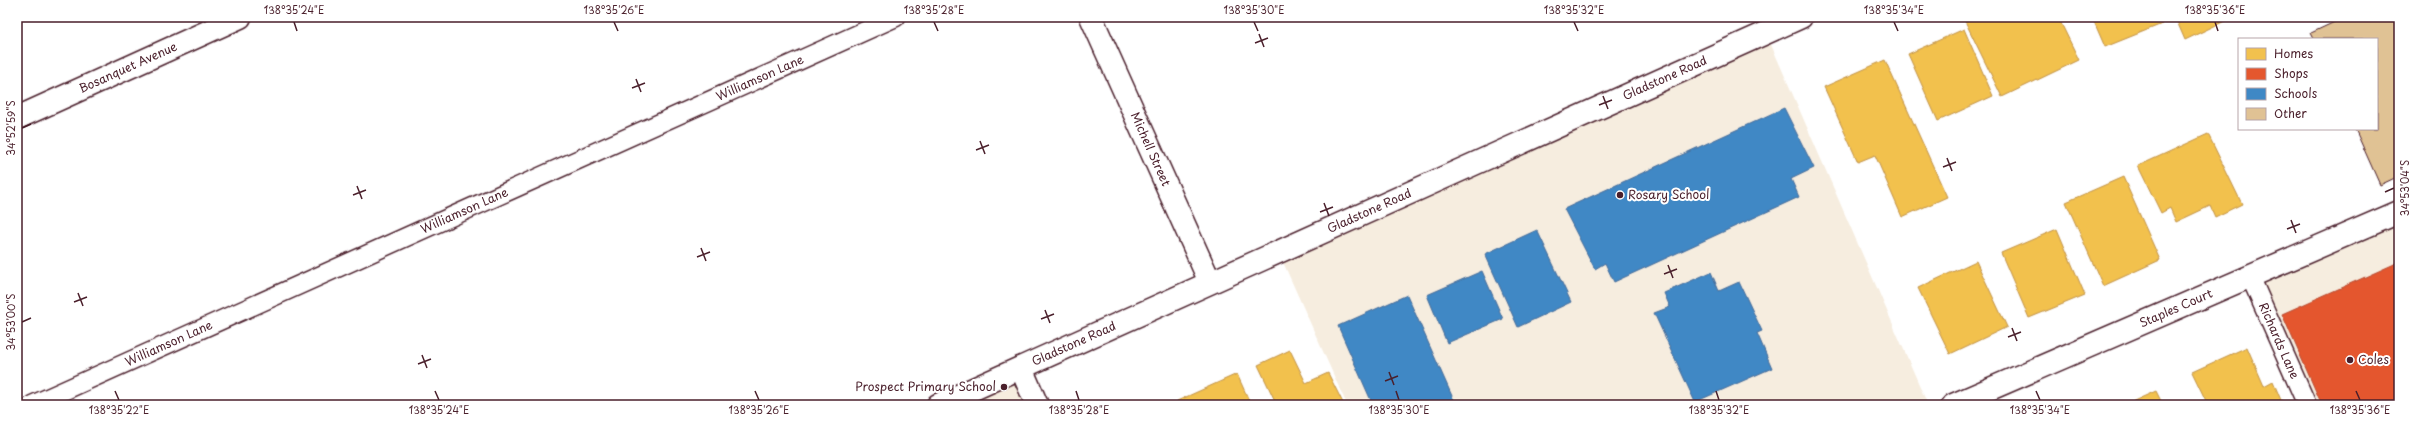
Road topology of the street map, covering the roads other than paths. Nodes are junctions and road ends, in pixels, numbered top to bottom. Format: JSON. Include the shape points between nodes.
{"nodes":[{"id":1,"x":240,"y":17,"type":"edge"},
{"id":2,"x":896,"y":17,"type":"edge"},
{"id":3,"x":1091,"y":17,"type":"edge"},
{"id":4,"x":1801,"y":17,"type":"edge"},
{"id":5,"x":17,"y":118,"type":"edge"},
{"id":6,"x":2399,"y":212,"type":"edge"},
{"id":7,"x":2250,"y":276,"type":"junction"},
{"id":8,"x":1210,"y":282,"type":"junction"},
{"id":9,"x":1021,"y":368,"type":"junction"},
{"id":10,"x":32,"y":405,"type":"edge"},
{"id":11,"x":938,"y":405,"type":"edge"},
{"id":12,"x":1037,"y":405,"type":"edge"},
{"id":13,"x":1953,"y":405,"type":"edge"},
{"id":14,"x":2307,"y":405,"type":"edge"}],
"edges":[{"from":1,"to":5,"type":"street","name":"Bosanquet Avenue"},
{"from":2,"to":10,"type":"lane","name":"Williamson Lane"},
{"from":3,"to":8,"type":"street","name":"Michell Street"},
{"from":4,"to":8,"type":"street","name":"Gladstone Road"},
{"from":6,"to":7,"type":"street","name":"Staples Court"},
{"from":7,"to":13,"type":"street","name":"Staples Court"},
{"from":7,"to":14,"type":"lane","name":"Richards Lane"},
{"from":8,"to":9,"type":"street","name":"Gladstone Road"},
{"from":9,"to":11,"type":"street","name":"Gladstone Road"},
{"from":9,"to":12,"type":"street"}]}
